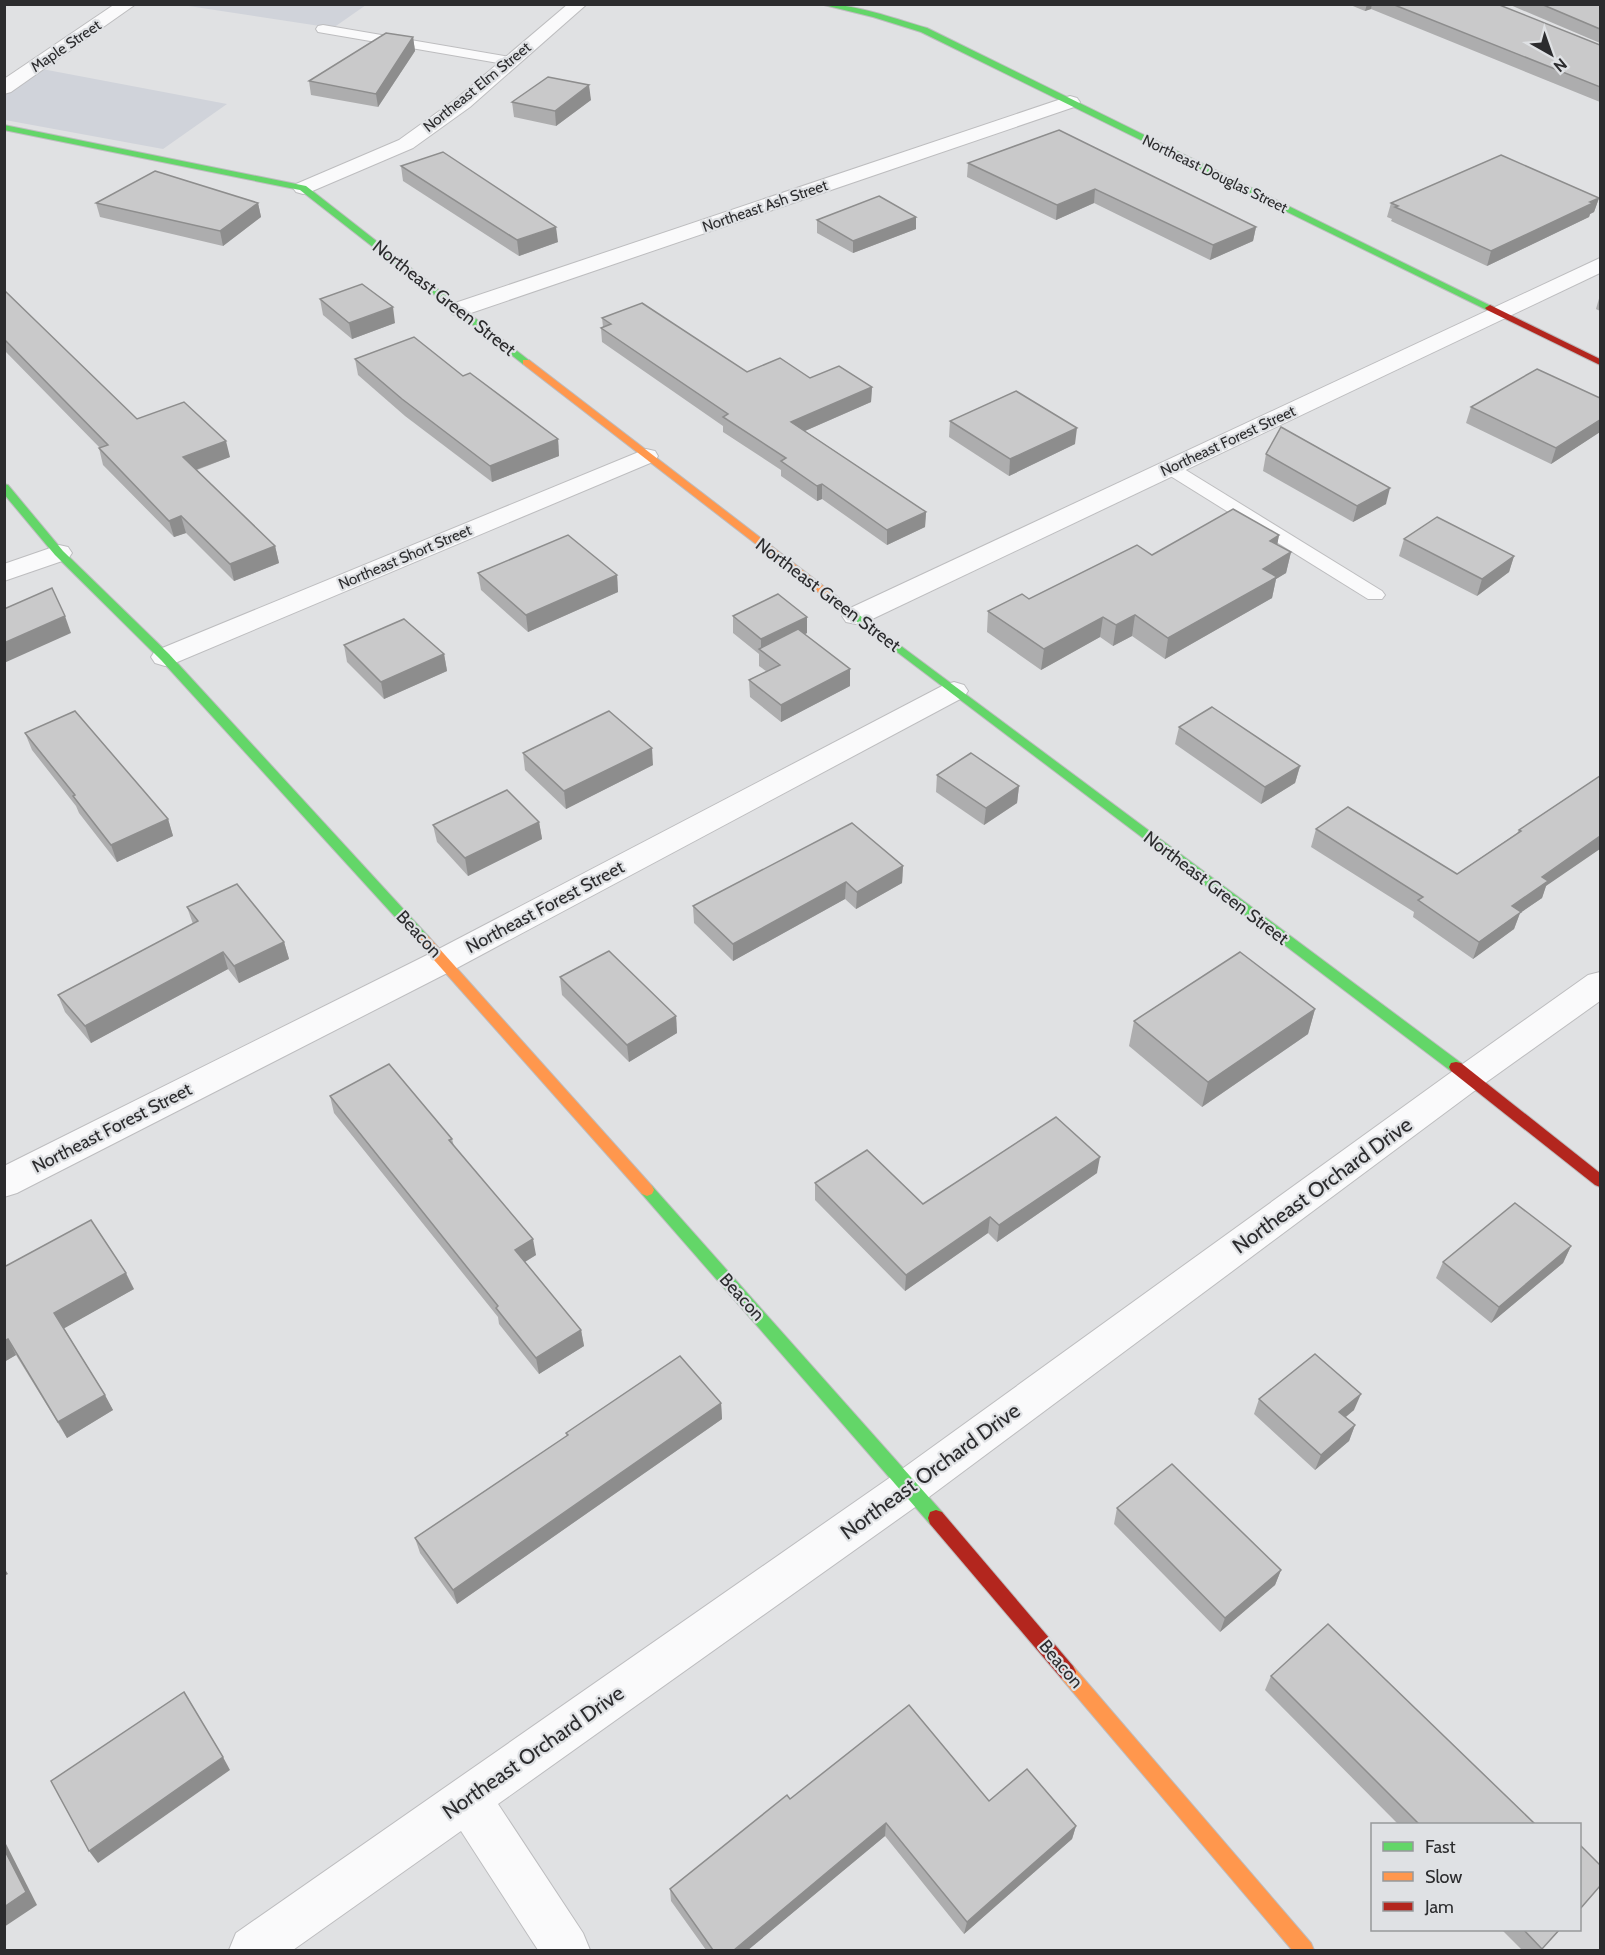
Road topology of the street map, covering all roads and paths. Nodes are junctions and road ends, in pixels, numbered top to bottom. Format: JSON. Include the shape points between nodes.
{"nodes":[{"id":1,"x":128,"y":4,"type":"edge"},
{"id":2,"x":579,"y":4,"type":"edge"},
{"id":3,"x":824,"y":4,"type":"edge"},
{"id":4,"x":323,"y":29,"type":"dead end"},
{"id":5,"x":510,"y":62,"type":"junction"},
{"id":6,"x":4,"y":88,"type":"edge"},
{"id":7,"x":1070,"y":102,"type":"junction"},
{"id":8,"x":4,"y":127,"type":"edge"},
{"id":9,"x":303,"y":188,"type":"junction"},
{"id":10,"x":1600,"y":265,"type":"edge"},
{"id":11,"x":460,"y":309,"type":"junction"},
{"id":12,"x":1499,"y":313,"type":"junction"},
{"id":13,"x":1600,"y":362,"type":"edge"},
{"id":14,"x":646,"y":456,"type":"junction"},
{"id":15,"x":1170,"y":468,"type":"junction"},
{"id":16,"x":4,"y":487,"type":"edge"},
{"id":17,"x":59,"y":553,"type":"junction"},
{"id":18,"x":4,"y":573,"type":"edge"},
{"id":19,"x":1376,"y":595,"type":"dead end"},
{"id":20,"x":856,"y":616,"type":"junction"},
{"id":21,"x":165,"y":657,"type":"junction"},
{"id":22,"x":954,"y":691,"type":"junction"},
{"id":23,"x":443,"y":961,"type":"junction"},
{"id":24,"x":1600,"y":984,"type":"edge"},
{"id":25,"x":1468,"y":1077,"type":"junction"},
{"id":26,"x":1600,"y":1181,"type":"edge"},
{"id":27,"x":4,"y":1183,"type":"edge"},
{"id":28,"x":910,"y":1487,"type":"junction"},
{"id":29,"x":467,"y":1798,"type":"junction"},
{"id":30,"x":253,"y":1950,"type":"edge"},
{"id":31,"x":566,"y":1950,"type":"edge"},
{"id":32,"x":1304,"y":1950,"type":"edge"}],
"edges":[{"from":1,"to":6,"type":"street","name":"Maple Street"},
{"from":2,"to":5,"type":"street","name":"Northeast Elm Street"},
{"from":3,"to":7,"type":"street","name":"Northeast Douglas Street","via":[[924,30]]},
{"from":4,"to":5,"type":"lane"},
{"from":5,"to":9,"type":"street","name":"Northeast Elm Street","via":[[463,103],[406,144]]},
{"from":7,"to":11,"type":"street","name":"Northeast Ash Street"},
{"from":7,"to":12,"type":"street","name":"Northeast Douglas Street"},
{"from":8,"to":9,"type":"street","name":"Northeast Green Street"},
{"from":9,"to":11,"type":"street","name":"Northeast Green Street"},
{"from":10,"to":12,"type":"street","name":"Northeast Forest Street"},
{"from":11,"to":14,"type":"street","name":"Northeast Green Street"},
{"from":12,"to":13,"type":"street","name":"Northeast Douglas Street"},
{"from":12,"to":15,"type":"street","name":"Northeast Forest Street"},
{"from":14,"to":20,"type":"street","name":"Northeast Green Street"},
{"from":14,"to":21,"type":"street","name":"Northeast Short Street"},
{"from":15,"to":19,"type":"lane"},
{"from":15,"to":20,"type":"street","name":"Northeast Forest Street"},
{"from":16,"to":17,"type":"street","name":"Beacon"},
{"from":17,"to":18,"type":"street"},
{"from":17,"to":21,"type":"street","name":"Beacon"},
{"from":20,"to":22,"type":"street","name":"Northeast Green Street"},
{"from":21,"to":23,"type":"street","name":"Beacon"},
{"from":22,"to":23,"type":"street","name":"Northeast Forest Street"},
{"from":22,"to":25,"type":"street","name":"Northeast Green Street"},
{"from":23,"to":27,"type":"street","name":"Northeast Forest Street"},
{"from":23,"to":28,"type":"street","name":"Beacon"},
{"from":24,"to":25,"type":"street","name":"Northeast Orchard Drive"},
{"from":25,"to":26,"type":"street","name":"Northeast Green Street"},
{"from":25,"to":28,"type":"street","name":"Northeast Orchard Drive"},
{"from":28,"to":29,"type":"street","name":"Northeast Orchard Drive"},
{"from":28,"to":32,"type":"street","name":"Beacon"},
{"from":29,"to":30,"type":"street","name":"Northeast Orchard Drive"},
{"from":29,"to":31,"type":"street"}]}
